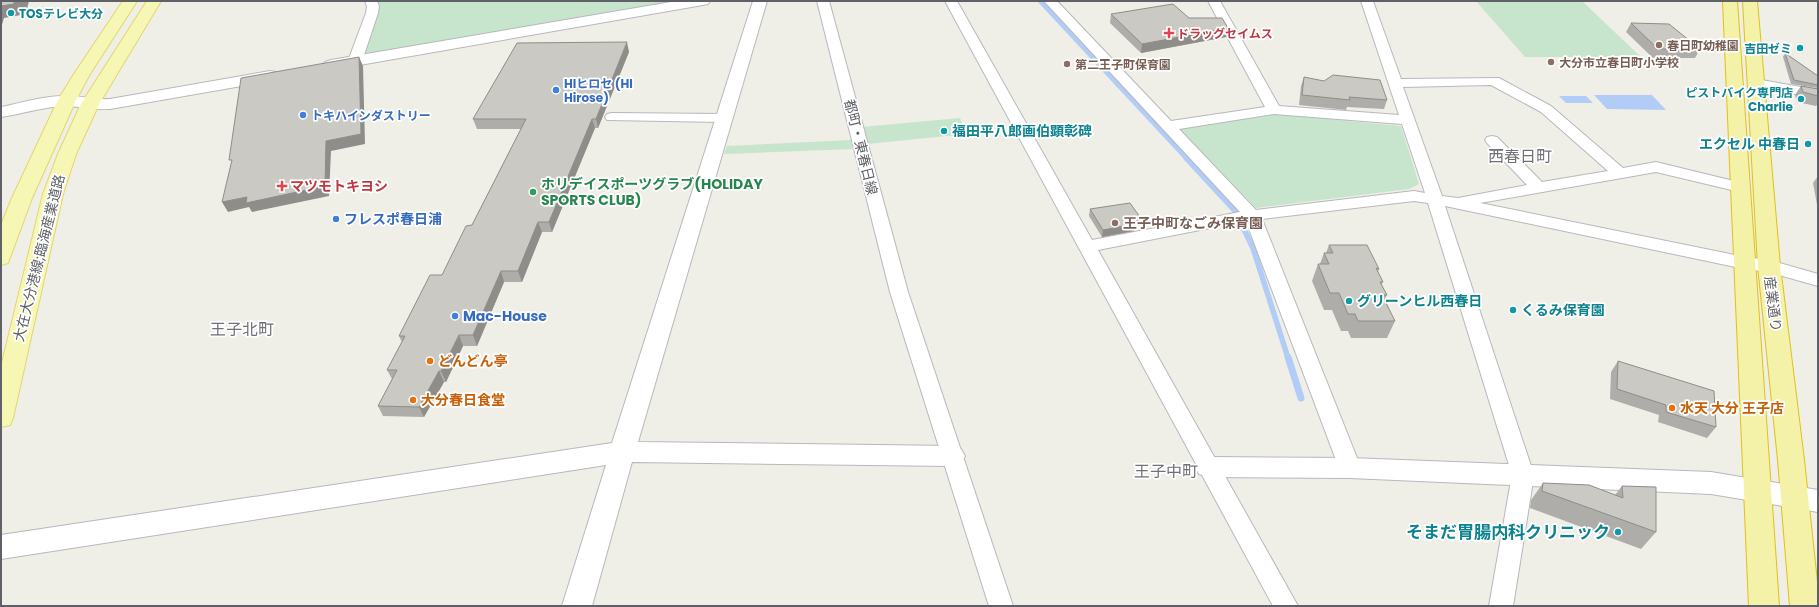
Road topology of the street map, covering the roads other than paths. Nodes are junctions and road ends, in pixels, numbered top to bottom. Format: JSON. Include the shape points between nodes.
{"nodes":[{"id":1,"x":130,"y":1,"type":"edge"},
{"id":2,"x":154,"y":1,"type":"edge"},
{"id":3,"x":371,"y":1,"type":"edge"},
{"id":4,"x":703,"y":1,"type":"edge"},
{"id":5,"x":760,"y":1,"type":"edge"},
{"id":6,"x":823,"y":1,"type":"edge"},
{"id":7,"x":951,"y":1,"type":"edge"},
{"id":8,"x":1050,"y":1,"type":"edge"},
{"id":9,"x":1214,"y":1,"type":"edge"},
{"id":10,"x":1367,"y":1,"type":"edge"},
{"id":11,"x":1730,"y":1,"type":"edge"},
{"id":12,"x":1750,"y":1,"type":"edge"},
{"id":13,"x":355,"y":61,"type":"junction"},
{"id":14,"x":317,"y":68,"type":"edge"},
{"id":15,"x":287,"y":73,"type":"edge"},
{"id":16,"x":1395,"y":83,"type":"junction"},
{"id":17,"x":1756,"y":84,"type":"junction"},
{"id":18,"x":1818,"y":94,"type":"edge"},
{"id":19,"x":67,"y":100,"type":"junction"},
{"id":20,"x":90,"y":104,"type":"junction"},
{"id":21,"x":1274,"y":110,"type":"junction"},
{"id":22,"x":1,"y":112,"type":"edge"},
{"id":23,"x":612,"y":117,"type":"dead end"},
{"id":24,"x":723,"y":118,"type":"junction"},
{"id":25,"x":1407,"y":120,"type":"junction"},
{"id":26,"x":1168,"y":126,"type":"junction"},
{"id":27,"x":1492,"y":140,"type":"dead end"},
{"id":28,"x":1621,"y":174,"type":"junction"},
{"id":29,"x":1740,"y":187,"type":"junction"},
{"id":30,"x":1539,"y":188,"type":"junction"},
{"id":31,"x":1434,"y":198,"type":"junction"},
{"id":32,"x":1456,"y":203,"type":"junction"},
{"id":33,"x":1252,"y":215,"type":"junction"},
{"id":34,"x":1086,"y":247,"type":"junction"},
{"id":35,"x":1,"y":258,"type":"edge"},
{"id":36,"x":1745,"y":264,"type":"junction"},
{"id":37,"x":1769,"y":266,"type":"junction"},
{"id":38,"x":1818,"y":280,"type":"edge"},
{"id":39,"x":1,"y":418,"type":"edge"},
{"id":40,"x":622,"y":452,"type":"junction"},
{"id":41,"x":952,"y":456,"type":"junction"},
{"id":42,"x":1208,"y":467,"type":"junction"},
{"id":43,"x":1350,"y":468,"type":"junction"},
{"id":44,"x":1523,"y":475,"type":"junction"},
{"id":45,"x":1757,"y":490,"type":"junction"},
{"id":46,"x":1806,"y":498,"type":"edge"},
{"id":47,"x":1,"y":547,"type":"edge"},
{"id":48,"x":577,"y":606,"type":"edge"},
{"id":49,"x":1001,"y":606,"type":"edge"},
{"id":50,"x":1286,"y":606,"type":"edge"},
{"id":51,"x":1502,"y":606,"type":"edge"},
{"id":52,"x":1764,"y":606,"type":"edge"},
{"id":53,"x":1804,"y":606,"type":"edge"}],
"edges":[{"from":1,"to":19,"type":"main road","name":"大在大分港線;臨海産業道路"},
{"from":2,"to":20,"type":"main road","name":"大在大分港線;臨海産業道路"},
{"from":3,"to":13,"type":"street","via":[[372,13]]},
{"from":4,"to":13,"type":"street"},
{"from":5,"to":24,"type":"street"},
{"from":6,"to":41,"type":"street","name":"都町・東春日線","via":[[899,292]]},
{"from":7,"to":34,"type":"street"},
{"from":8,"to":26,"type":"street"},
{"from":9,"to":21,"type":"street"},
{"from":10,"to":16,"type":"street"},
{"from":11,"to":29,"type":"highway","name":"産業通り"},
{"from":12,"to":17,"type":"highway","name":"産業通り"},
{"from":13,"to":14,"type":"street"},
{"from":15,"to":20,"type":"street","via":[[110,104]]},
{"from":16,"to":25,"type":"street"},
{"from":16,"to":28,"type":"street","via":[[1494,81],[1546,109]]},
{"from":17,"to":18,"type":"street"},
{"from":17,"to":37,"type":"highway","name":"産業通り"},
{"from":19,"to":20,"type":"street"},
{"from":19,"to":22,"type":"street"},
{"from":19,"to":35,"type":"main road","name":"大在大分港線;臨海産業道路","via":[[22,198]]},
{"from":20,"to":39,"type":"main road","name":"大在大分港線;臨海産業道路","via":[[67,154],[53,194]]},
{"from":21,"to":25,"type":"street"},
{"from":21,"to":26,"type":"street"},
{"from":23,"to":24,"type":"street"},
{"from":24,"to":40,"type":"street"},
{"from":25,"to":31,"type":"street"},
{"from":26,"to":33,"type":"street"},
{"from":27,"to":30,"type":"street"},
{"from":28,"to":29,"type":"street","via":[[1656,167]]},
{"from":28,"to":30,"type":"street"},
{"from":29,"to":36,"type":"highway","name":"産業通り"},
{"from":30,"to":32,"type":"street"},
{"from":31,"to":32,"type":"street"},
{"from":31,"to":33,"type":"street","via":[[1414,196]]},
{"from":31,"to":44,"type":"street"},
{"from":32,"to":36,"type":"street"},
{"from":33,"to":34,"type":"street"},
{"from":33,"to":43,"type":"street"},
{"from":34,"to":42,"type":"street"},
{"from":36,"to":37,"type":"street"},
{"from":36,"to":45,"type":"highway","name":"産業通り"},
{"from":37,"to":38,"type":"street"},
{"from":37,"to":46,"type":"highway","name":"産業通り","via":[[1790,452]]},
{"from":40,"to":41,"type":"street"},
{"from":40,"to":47,"type":"street"},
{"from":40,"to":48,"type":"street"},
{"from":41,"to":49,"type":"street","name":"都町・東春日線"},
{"from":42,"to":43,"type":"street"},
{"from":42,"to":50,"type":"street"},
{"from":43,"to":44,"type":"street"},
{"from":44,"to":45,"type":"street","via":[[1711,483]]},
{"from":44,"to":51,"type":"street"},
{"from":45,"to":46,"type":"street"},
{"from":45,"to":52,"type":"highway","name":"産業通り"},
{"from":46,"to":53,"type":"highway","name":"産業通り"}]}
